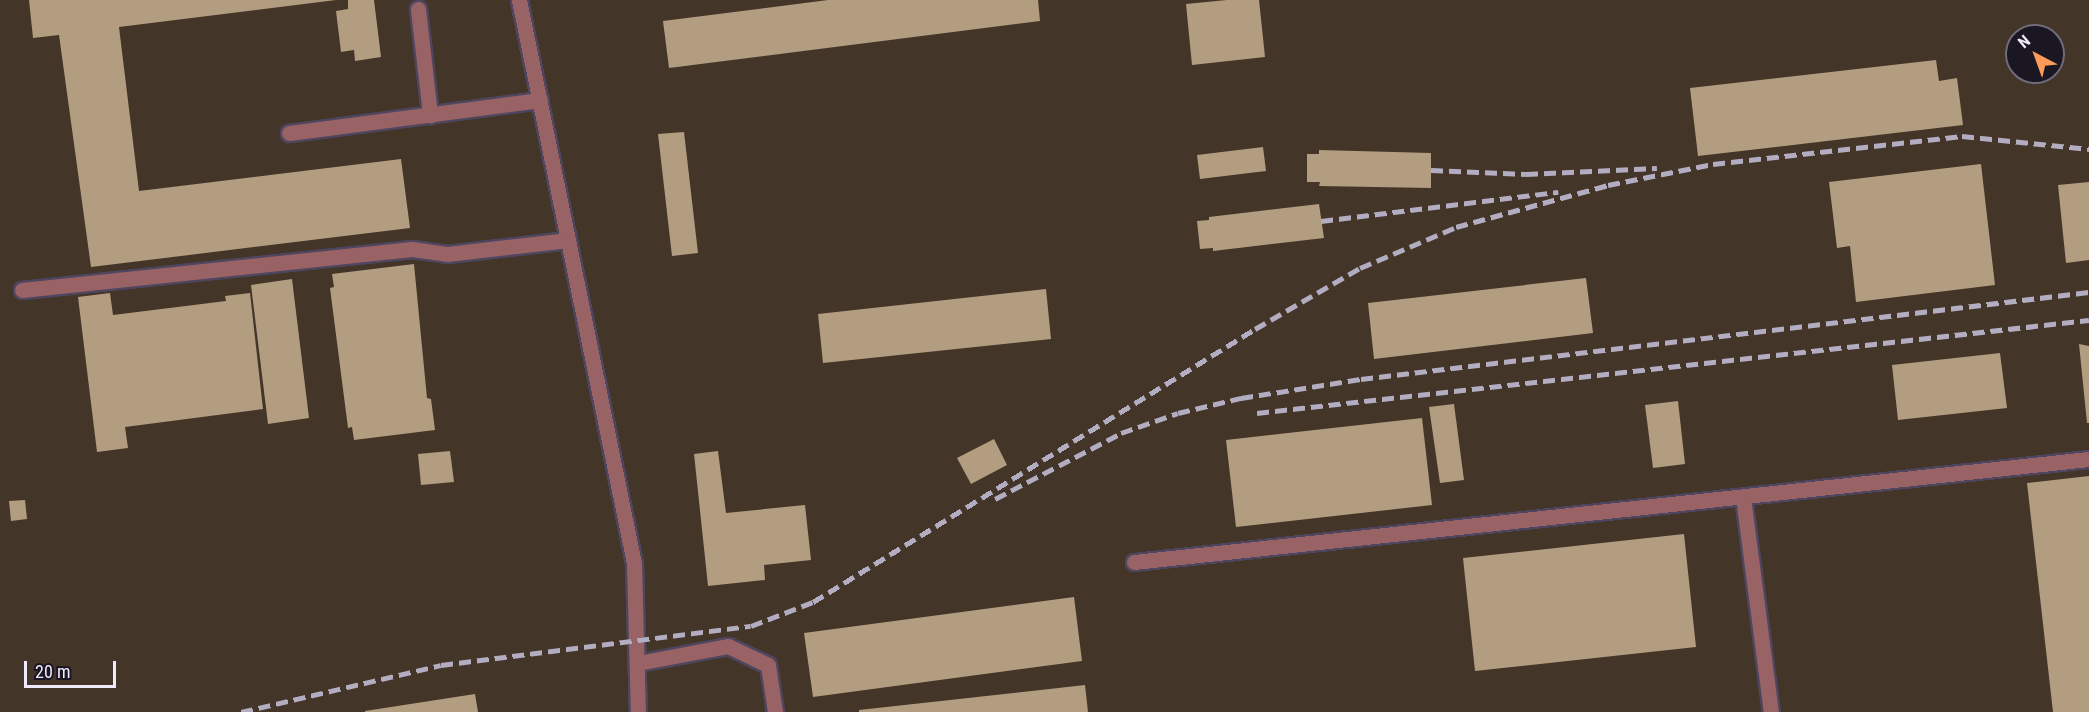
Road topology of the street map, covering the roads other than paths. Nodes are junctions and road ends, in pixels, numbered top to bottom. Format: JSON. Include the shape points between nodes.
{"nodes":[{"id":1,"x":519,"y":0,"type":"edge"},
{"id":2,"x":418,"y":9,"type":"dead end"},
{"id":3,"x":540,"y":100,"type":"junction"},
{"id":4,"x":430,"y":115,"type":"junction"},
{"id":5,"x":289,"y":133,"type":"dead end"},
{"id":6,"x":568,"y":240,"type":"junction"},
{"id":7,"x":22,"y":290,"type":"dead end"},
{"id":8,"x":2089,"y":459,"type":"edge"},
{"id":9,"x":1743,"y":497,"type":"junction"},
{"id":10,"x":1134,"y":562,"type":"dead end"},
{"id":11,"x":638,"y":663,"type":"junction"},
{"id":12,"x":638,"y":712,"type":"edge"},
{"id":13,"x":775,"y":712,"type":"edge"},
{"id":14,"x":1771,"y":712,"type":"edge"}],
"edges":[{"from":1,"to":3,"type":"lane"},
{"from":2,"to":4,"type":"lane"},
{"from":3,"to":4,"type":"lane"},
{"from":3,"to":6,"type":"lane"},
{"from":4,"to":5,"type":"lane"},
{"from":6,"to":7,"type":"lane","via":[[447,254],[412,249]]},
{"from":6,"to":11,"type":"lane","via":[[634,564]]},
{"from":8,"to":9,"type":"lane"},
{"from":9,"to":10,"type":"lane"},
{"from":9,"to":14,"type":"lane"},
{"from":11,"to":12,"type":"lane"},
{"from":11,"to":13,"type":"lane","via":[[728,646],[768,665]]}]}
